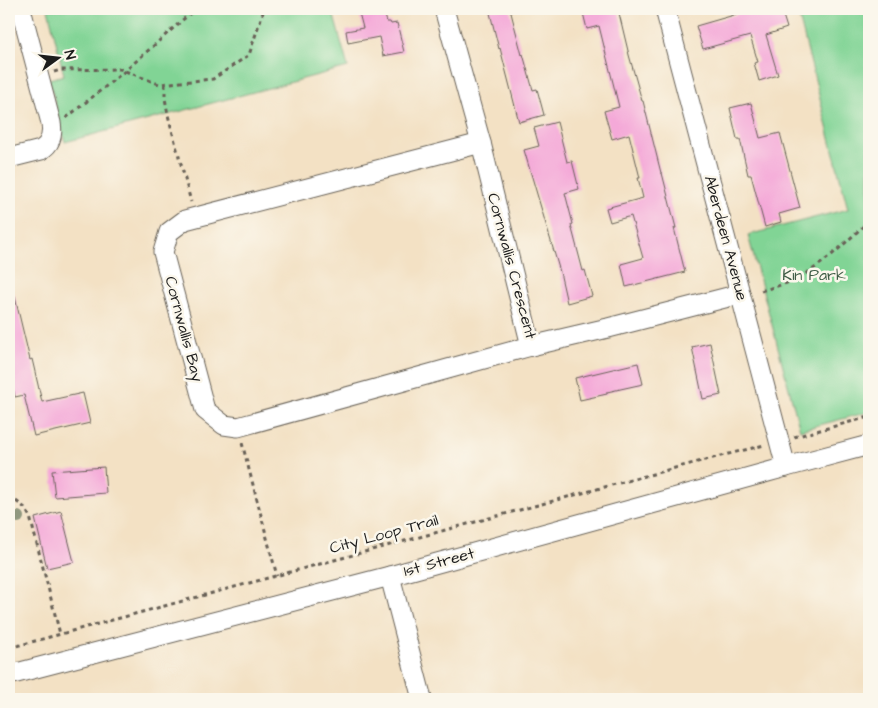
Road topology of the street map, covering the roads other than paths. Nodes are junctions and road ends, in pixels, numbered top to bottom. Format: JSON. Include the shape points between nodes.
{"nodes":[{"id":1,"x":21,"y":9,"type":"edge"},
{"id":2,"x":444,"y":9,"type":"edge"},
{"id":3,"x":665,"y":9,"type":"edge"},
{"id":4,"x":481,"y":142,"type":"junction"},
{"id":5,"x":9,"y":158,"type":"edge"},
{"id":6,"x":740,"y":294,"type":"junction"},
{"id":7,"x":531,"y":346,"type":"junction"},
{"id":8,"x":869,"y":445,"type":"edge"},
{"id":9,"x":786,"y":467,"type":"junction"},
{"id":10,"x":390,"y":576,"type":"junction"},
{"id":11,"x":9,"y":675,"type":"edge"},
{"id":12,"x":422,"y":699,"type":"edge"}],
"edges":[{"from":1,"to":5,"type":"street","via":[[52,130],[45,148]]},
{"from":2,"to":4,"type":"street","name":"Cornwallis Crescent"},
{"from":3,"to":6,"type":"street","name":"Aberdeen Avenue"},
{"from":4,"to":7,"type":"street","name":"Cornwallis Crescent"},
{"from":4,"to":7,"type":"street","name":"Cornwallis Bay","via":[[185,220],[169,232],[163,252],[205,410],[224,426],[238,427]]},
{"from":6,"to":7,"type":"street","name":"Cornwallis Crescent"},
{"from":6,"to":9,"type":"street","name":"Aberdeen Avenue"},
{"from":8,"to":9,"type":"street","name":"1st Street"},
{"from":9,"to":10,"type":"street","name":"1st Street"},
{"from":10,"to":11,"type":"street","name":"1st Street"},
{"from":10,"to":12,"type":"street"}]}
